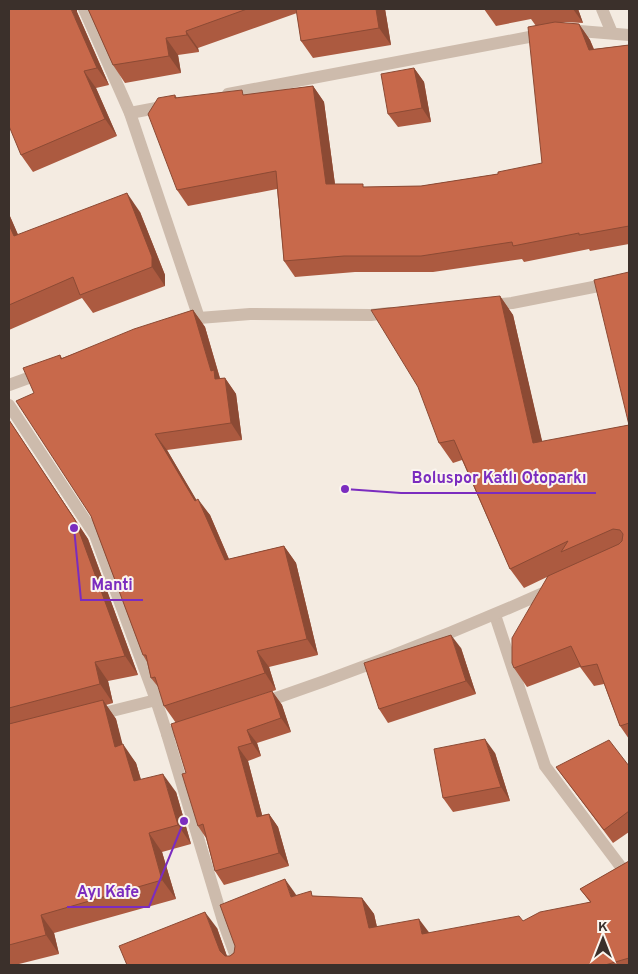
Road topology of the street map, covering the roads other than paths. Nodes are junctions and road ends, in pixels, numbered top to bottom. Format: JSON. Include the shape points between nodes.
{"nodes":[{"id":1,"x":84,"y":9,"type":"edge"},
{"id":2,"x":602,"y":9,"type":"edge"},
{"id":3,"x":612,"y":33,"type":"junction"},
{"id":4,"x":629,"y":34,"type":"edge"},
{"id":5,"x":217,"y":96,"type":"edge"},
{"id":6,"x":178,"y":104,"type":"edge"},
{"id":7,"x":130,"y":113,"type":"junction"},
{"id":8,"x":629,"y":280,"type":"edge"},
{"id":9,"x":474,"y":306,"type":"edge"},
{"id":10,"x":399,"y":313,"type":"edge"},
{"id":11,"x":199,"y":318,"type":"junction"},
{"id":12,"x":172,"y":327,"type":"edge"},
{"id":13,"x":54,"y":369,"type":"edge"},
{"id":14,"x":9,"y":385,"type":"edge"},
{"id":15,"x":9,"y":405,"type":"edge"},
{"id":16,"x":561,"y":586,"type":"edge"},
{"id":17,"x":495,"y":615,"type":"junction"},
{"id":18,"x":156,"y":700,"type":"junction"},
{"id":19,"x":249,"y":707,"type":"edge"},
{"id":20,"x":82,"y":719,"type":"edge"},
{"id":21,"x":204,"y":722,"type":"edge"},
{"id":22,"x":167,"y":734,"type":"junction"},
{"id":23,"x":628,"y":876,"type":"edge"},
{"id":24,"x":239,"y":965,"type":"edge"}],
"edges":[{"from":1,"to":7,"type":"street"},
{"from":2,"to":3,"type":"street"},
{"from":3,"to":4,"type":"street"},
{"from":3,"to":5,"type":"street","via":[[566,30]]},
{"from":6,"to":7,"type":"street"},
{"from":7,"to":11,"type":"street"},
{"from":8,"to":9,"type":"street","via":[[512,303]]},
{"from":10,"to":11,"type":"street","via":[[250,314]]},
{"from":11,"to":12,"type":"street"},
{"from":13,"to":14,"type":"street"},
{"from":15,"to":18,"type":"street","via":[[95,535]]},
{"from":16,"to":17,"type":"street"},
{"from":17,"to":19,"type":"street"},
{"from":17,"to":23,"type":"street","via":[[545,766]]},
{"from":18,"to":20,"type":"street"},
{"from":18,"to":22,"type":"street"},
{"from":21,"to":22,"type":"street"},
{"from":22,"to":24,"type":"street"}]}
